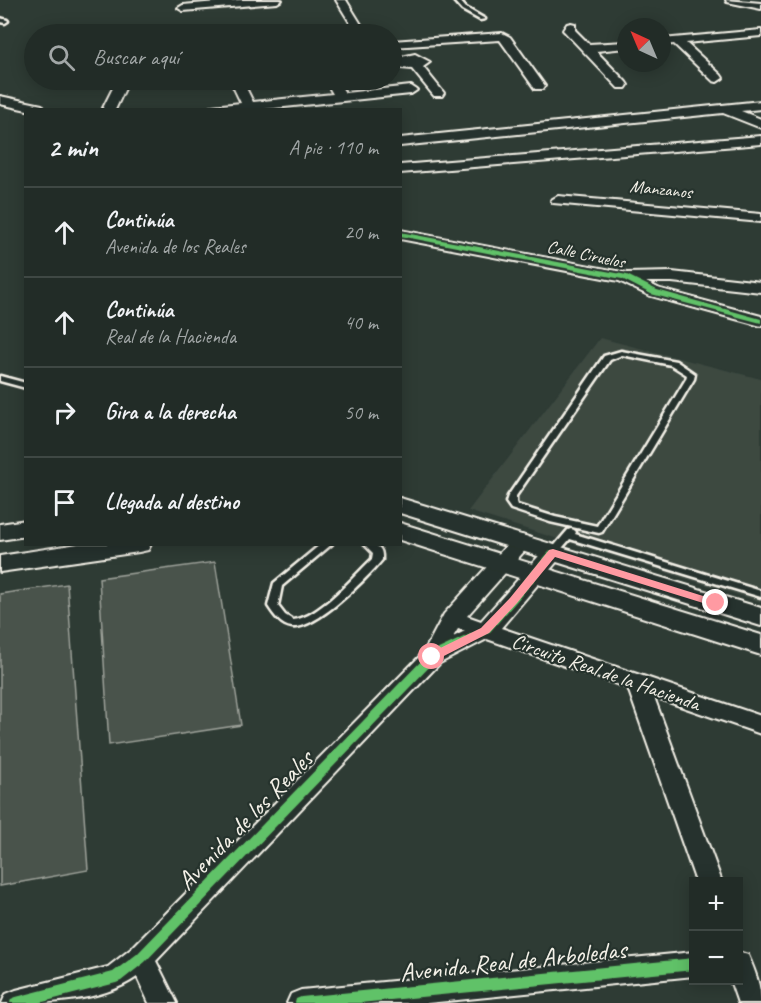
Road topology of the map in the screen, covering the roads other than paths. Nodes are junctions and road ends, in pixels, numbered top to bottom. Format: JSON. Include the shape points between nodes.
{"nodes":[{"id":1,"x":277,"y":0,"type":"edge"},
{"id":2,"x":341,"y":0,"type":"edge"},
{"id":3,"x":456,"y":0,"type":"edge"},
{"id":4,"x":731,"y":0,"type":"edge"},
{"id":5,"x":761,"y":6,"type":"edge"},
{"id":6,"x":183,"y":8,"type":"dead end"},
{"id":7,"x":482,"y":18,"type":"dead end"},
{"id":8,"x":356,"y":24,"type":"edge"},
{"id":9,"x":571,"y":26,"type":"dead end"},
{"id":10,"x":761,"y":33,"type":"edge"},
{"id":11,"x":676,"y":40,"type":"junction"},
{"id":12,"x":671,"y":41,"type":"edge"},
{"id":13,"x":402,"y":43,"type":"edge"},
{"id":14,"x":617,"y":46,"type":"edge"},
{"id":15,"x":588,"y":48,"type":"junction"},
{"id":16,"x":402,"y":52,"type":"edge"},
{"id":17,"x":717,"y":78,"type":"dead end"},
{"id":18,"x":622,"y":85,"type":"dead end"},
{"id":19,"x":539,"y":86,"type":"dead end"},
{"id":20,"x":118,"y":90,"type":"edge"},
{"id":21,"x":241,"y":90,"type":"edge"},
{"id":22,"x":337,"y":90,"type":"edge"},
{"id":23,"x":411,"y":90,"type":"dead end"},
{"id":24,"x":438,"y":93,"type":"dead end"},
{"id":25,"x":341,"y":97,"type":"junction"},
{"id":26,"x":0,"y":100,"type":"edge"},
{"id":27,"x":761,"y":105,"type":"edge"},
{"id":28,"x":249,"y":106,"type":"junction"},
{"id":29,"x":746,"y":107,"type":"junction"},
{"id":30,"x":38,"y":108,"type":"dead end"},
{"id":31,"x":109,"y":108,"type":"edge"},
{"id":32,"x":230,"y":108,"type":"edge"},
{"id":33,"x":726,"y":109,"type":"junction"},
{"id":34,"x":761,"y":113,"type":"edge"},
{"id":35,"x":761,"y":124,"type":"edge"},
{"id":36,"x":761,"y":140,"type":"edge"},
{"id":37,"x":402,"y":142,"type":"edge"},
{"id":38,"x":402,"y":169,"type":"edge"},
{"id":39,"x":558,"y":200,"type":"dead end"},
{"id":40,"x":761,"y":218,"type":"edge"},
{"id":41,"x":402,"y":234,"type":"edge"},
{"id":42,"x":624,"y":277,"type":"junction"},
{"id":43,"x":761,"y":287,"type":"edge"},
{"id":44,"x":761,"y":321,"type":"edge"},
{"id":45,"x":0,"y":378,"type":"edge"},
{"id":46,"x":24,"y":385,"type":"edge"},
{"id":47,"x":402,"y":506,"type":"edge"},
{"id":48,"x":576,"y":525,"type":"junction"},
{"id":49,"x":24,"y":528,"type":"edge"},
{"id":50,"x":0,"y":532,"type":"edge"},
{"id":51,"x":402,"y":532,"type":"edge"},
{"id":52,"x":521,"y":542,"type":"junction"},
{"id":53,"x":561,"y":544,"type":"junction"},
{"id":54,"x":125,"y":546,"type":"edge"},
{"id":55,"x":326,"y":546,"type":"edge"},
{"id":56,"x":370,"y":546,"type":"edge"},
{"id":57,"x":503,"y":563,"type":"junction"},
{"id":58,"x":0,"y":564,"type":"edge"},
{"id":59,"x":535,"y":574,"type":"junction"},
{"id":60,"x":761,"y":594,"type":"edge"},
{"id":61,"x":761,"y":617,"type":"edge"},
{"id":62,"x":452,"y":619,"type":"junction"},
{"id":63,"x":485,"y":631,"type":"junction"},
{"id":64,"x":761,"y":645,"type":"edge"},
{"id":65,"x":432,"y":657,"type":"junction"},
{"id":66,"x":638,"y":683,"type":"junction"},
{"id":67,"x":761,"y":725,"type":"edge"},
{"id":68,"x":707,"y":877,"type":"edge"},
{"id":69,"x":141,"y":958,"type":"junction"},
{"id":70,"x":689,"y":964,"type":"edge"},
{"id":71,"x":743,"y":978,"type":"edge"},
{"id":72,"x":16,"y":1003,"type":"edge"},
{"id":73,"x":163,"y":1003,"type":"edge"},
{"id":74,"x":301,"y":1003,"type":"edge"},
{"id":75,"x":752,"y":1003,"type":"edge"}],
"edges":[{"from":1,"to":6,"type":"street"},
{"from":2,"to":8,"type":"street"},
{"from":3,"to":7,"type":"lane"},
{"from":4,"to":5,"type":"street"},
{"from":9,"to":15,"type":"street","via":[[569,30]]},
{"from":10,"to":11,"type":"street"},
{"from":11,"to":12,"type":"street"},
{"from":11,"to":17,"type":"street"},
{"from":13,"to":19,"type":"street","via":[[502,36]]},
{"from":14,"to":15,"type":"street"},
{"from":15,"to":18,"type":"street"},
{"from":16,"to":24,"type":"street"},
{"from":20,"to":31,"type":"street"},
{"from":21,"to":28,"type":"street"},
{"from":22,"to":25,"type":"street"},
{"from":23,"to":25,"type":"street"},
{"from":25,"to":28,"type":"street"},
{"from":26,"to":30,"type":"street"},
{"from":27,"to":29,"type":"street"},
{"from":28,"to":32,"type":"street"},
{"from":29,"to":33,"type":"street"},
{"from":29,"to":34,"type":"street"},
{"from":33,"to":35,"type":"street"},
{"from":33,"to":37,"type":"street"},
{"from":36,"to":38,"type":"street"},
{"from":39,"to":40,"type":"street","name":"Manzanos"},
{"from":41,"to":42,"type":"street","name":"Calle Ciruelos"},
{"from":42,"to":43,"type":"street","via":[[672,277]]},
{"from":42,"to":44,"type":"street","name":"Calle Ciruelos","via":[[654,292]]},
{"from":45,"to":46,"type":"lane"},
{"from":47,"to":52,"type":"street"},
{"from":48,"to":48,"type":"lane","via":[[599,530],[690,379],[685,368],[630,353],[607,358],[512,496],[514,507]]},
{"from":48,"to":53,"type":"lane"},
{"from":49,"to":50,"type":"street"},
{"from":51,"to":57,"type":"street"},
{"from":52,"to":53,"type":"street"},
{"from":52,"to":57,"type":"street","name":"Avenida de los Reales"},
{"from":53,"to":59,"type":"street"},
{"from":53,"to":60,"type":"lane"},
{"from":53,"to":61,"type":"street"},
{"from":54,"to":58,"type":"street"},
{"from":55,"to":56,"type":"lane","via":[[277,585],[273,606],[283,620],[295,624],[315,618],[377,560],[378,552]]},
{"from":57,"to":59,"type":"street"},
{"from":57,"to":62,"type":"street","name":"Avenida de los Reales"},
{"from":59,"to":63,"type":"street"},
{"from":59,"to":64,"type":"street"},
{"from":62,"to":63,"type":"street","name":"Circuito Real de la Hacienda"},
{"from":62,"to":65,"type":"street","name":"Avenida de los Reales"},
{"from":63,"to":65,"type":"street","name":"Avenida de los Reales"},
{"from":63,"to":66,"type":"street","name":"Circuito Real de la Hacienda"},
{"from":65,"to":69,"type":"street","name":"Avenida de los Reales"},
{"from":66,"to":67,"type":"street","name":"Circuito Real de la Hacienda"},
{"from":66,"to":68,"type":"street"},
{"from":69,"to":72,"type":"street","name":"Avenida de los Reales","via":[[116,977]]},
{"from":69,"to":73,"type":"street"},
{"from":70,"to":74,"type":"street","name":"Avenida Real de Arboledas"},
{"from":71,"to":75,"type":"street"}]}
